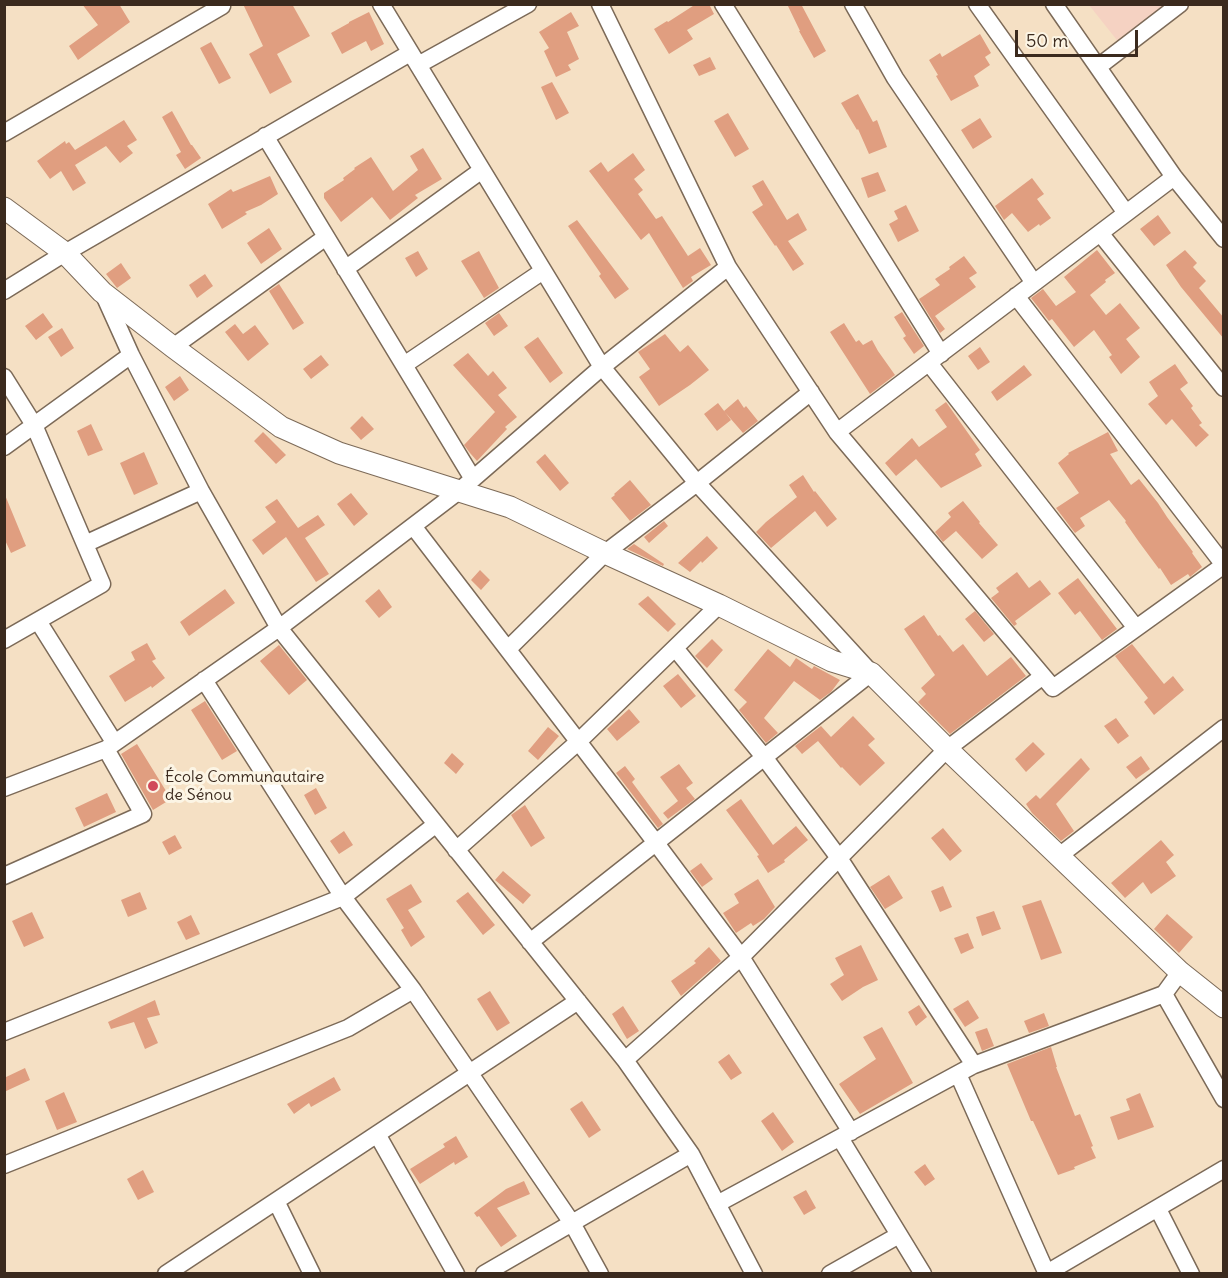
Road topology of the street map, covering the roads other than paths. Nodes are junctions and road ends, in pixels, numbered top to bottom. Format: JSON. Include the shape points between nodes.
{"nodes":[{"id":1,"x":381,"y":4,"type":"edge"},
{"id":2,"x":528,"y":4,"type":"edge"},
{"id":3,"x":600,"y":4,"type":"edge"},
{"id":4,"x":723,"y":4,"type":"edge"},
{"id":5,"x":853,"y":4,"type":"edge"},
{"id":6,"x":977,"y":4,"type":"edge"},
{"id":7,"x":1054,"y":4,"type":"edge"},
{"id":8,"x":1180,"y":4,"type":"edge"},
{"id":9,"x":222,"y":6,"type":"edge"},
{"id":10,"x":414,"y":59,"type":"junction"},
{"id":11,"x":1098,"y":67,"type":"junction"},
{"id":12,"x":4,"y":133,"type":"edge"},
{"id":13,"x":265,"y":136,"type":"junction"},
{"id":14,"x":482,"y":170,"type":"junction"},
{"id":15,"x":1174,"y":177,"type":"junction"},
{"id":16,"x":4,"y":208,"type":"edge"},
{"id":17,"x":1126,"y":213,"type":"junction"},
{"id":18,"x":1100,"y":233,"type":"junction"},
{"id":19,"x":326,"y":237,"type":"junction"},
{"id":20,"x":1224,"y":239,"type":"edge"},
{"id":21,"x":65,"y":253,"type":"junction"},
{"id":22,"x":728,"y":267,"type":"junction"},
{"id":23,"x":345,"y":269,"type":"junction"},
{"id":24,"x":543,"y":271,"type":"junction"},
{"id":25,"x":1034,"y":283,"type":"junction"},
{"id":26,"x":4,"y":291,"type":"edge"},
{"id":27,"x":102,"y":292,"type":"junction"},
{"id":28,"x":1016,"y":296,"type":"junction"},
{"id":29,"x":173,"y":347,"type":"junction"},
{"id":30,"x":131,"y":356,"type":"junction"},
{"id":31,"x":935,"y":358,"type":"junction"},
{"id":32,"x":404,"y":365,"type":"junction"},
{"id":33,"x":602,"y":367,"type":"junction"},
{"id":34,"x":4,"y":377,"type":"edge"},
{"id":35,"x":1224,"y":387,"type":"edge"},
{"id":36,"x":811,"y":392,"type":"junction"},
{"id":37,"x":34,"y":425,"type":"junction"},
{"id":38,"x":837,"y":432,"type":"junction"},
{"id":39,"x":4,"y":447,"type":"edge"},
{"id":40,"x":697,"y":483,"type":"junction"},
{"id":41,"x":466,"y":485,"type":"junction"},
{"id":42,"x":201,"y":490,"type":"junction"},
{"id":43,"x":413,"y":526,"type":"junction"},
{"id":44,"x":85,"y":544,"type":"junction"},
{"id":45,"x":605,"y":553,"type":"junction"},
{"id":46,"x":1224,"y":565,"type":"edge"},
{"id":47,"x":719,"y":605,"type":"junction"},
{"id":48,"x":38,"y":621,"type":"junction"},
{"id":49,"x":279,"y":628,"type":"junction"},
{"id":50,"x":1136,"y":628,"type":"junction"},
{"id":51,"x":4,"y":640,"type":"edge"},
{"id":52,"x":675,"y":648,"type":"junction"},
{"id":53,"x":508,"y":649,"type":"junction"},
{"id":54,"x":871,"y":673,"type":"junction"},
{"id":55,"x":1042,"y":676,"type":"junction"},
{"id":56,"x":204,"y":680,"type":"junction"},
{"id":57,"x":1224,"y":728,"type":"edge"},
{"id":58,"x":578,"y":741,"type":"junction"},
{"id":59,"x":110,"y":745,"type":"junction"},
{"id":60,"x":947,"y":749,"type":"junction"},
{"id":61,"x":764,"y":757,"type":"junction"},
{"id":62,"x":4,"y":788,"type":"edge"},
{"id":63,"x":435,"y":825,"type":"junction"},
{"id":64,"x":656,"y":843,"type":"junction"},
{"id":65,"x":456,"y":850,"type":"junction"},
{"id":66,"x":1059,"y":856,"type":"junction"},
{"id":67,"x":839,"y":858,"type":"junction"},
{"id":68,"x":4,"y":876,"type":"edge"},
{"id":69,"x":343,"y":897,"type":"junction"},
{"id":70,"x":530,"y":942,"type":"junction"},
{"id":71,"x":741,"y":957,"type":"junction"},
{"id":72,"x":1180,"y":972,"type":"junction"},
{"id":73,"x":413,"y":990,"type":"junction"},
{"id":74,"x":1164,"y":994,"type":"junction"},
{"id":75,"x":578,"y":1001,"type":"junction"},
{"id":76,"x":1223,"y":1006,"type":"edge"},
{"id":77,"x":4,"y":1032,"type":"edge"},
{"id":78,"x":625,"y":1060,"type":"junction"},
{"id":79,"x":974,"y":1065,"type":"junction"},
{"id":80,"x":470,"y":1073,"type":"junction"},
{"id":81,"x":958,"y":1074,"type":"junction"},
{"id":82,"x":1224,"y":1099,"type":"edge"},
{"id":83,"x":377,"y":1134,"type":"junction"},
{"id":84,"x":846,"y":1135,"type":"junction"},
{"id":85,"x":691,"y":1154,"type":"junction"},
{"id":86,"x":4,"y":1165,"type":"edge"},
{"id":87,"x":1224,"y":1168,"type":"edge"},
{"id":88,"x":276,"y":1201,"type":"junction"},
{"id":89,"x":717,"y":1204,"type":"junction"},
{"id":90,"x":1158,"y":1209,"type":"junction"},
{"id":91,"x":572,"y":1223,"type":"junction"},
{"id":92,"x":900,"y":1235,"type":"junction"},
{"id":93,"x":748,"y":1271,"type":"edge"},
{"id":94,"x":1047,"y":1273,"type":"edge"},
{"id":95,"x":166,"y":1274,"type":"edge"},
{"id":96,"x":312,"y":1274,"type":"edge"},
{"id":97,"x":456,"y":1274,"type":"edge"},
{"id":98,"x":484,"y":1274,"type":"edge"},
{"id":99,"x":600,"y":1274,"type":"edge"},
{"id":100,"x":830,"y":1274,"type":"edge"},
{"id":101,"x":923,"y":1274,"type":"edge"},
{"id":102,"x":1191,"y":1274,"type":"edge"}],
"edges":[{"from":1,"to":10,"type":"street"},
{"from":2,"to":10,"type":"street"},
{"from":3,"to":22,"type":"street"},
{"from":4,"to":31,"type":"street"},
{"from":5,"to":25,"type":"street","via":[[896,78]]},
{"from":6,"to":17,"type":"street"},
{"from":7,"to":11,"type":"street"},
{"from":8,"to":11,"type":"street"},
{"from":9,"to":12,"type":"street"},
{"from":10,"to":13,"type":"street"},
{"from":10,"to":14,"type":"street"},
{"from":11,"to":15,"type":"street"},
{"from":13,"to":19,"type":"street"},
{"from":13,"to":21,"type":"street"},
{"from":14,"to":23,"type":"street"},
{"from":14,"to":24,"type":"street"},
{"from":15,"to":17,"type":"street"},
{"from":15,"to":20,"type":"street"},
{"from":16,"to":21,"type":"street"},
{"from":17,"to":18,"type":"street"},
{"from":18,"to":25,"type":"street"},
{"from":18,"to":35,"type":"street"},
{"from":19,"to":23,"type":"street"},
{"from":19,"to":29,"type":"street"},
{"from":21,"to":26,"type":"street"},
{"from":21,"to":27,"type":"street"},
{"from":22,"to":33,"type":"street"},
{"from":22,"to":36,"type":"street"},
{"from":23,"to":32,"type":"street"},
{"from":24,"to":32,"type":"street"},
{"from":24,"to":33,"type":"street"},
{"from":25,"to":28,"type":"street"},
{"from":27,"to":29,"type":"street"},
{"from":27,"to":30,"type":"street"},
{"from":28,"to":31,"type":"street"},
{"from":28,"to":46,"type":"street"},
{"from":29,"to":41,"type":"street","via":[[281,427],[339,453]]},
{"from":30,"to":37,"type":"street"},
{"from":30,"to":42,"type":"street"},
{"from":31,"to":38,"type":"street"},
{"from":31,"to":50,"type":"street"},
{"from":32,"to":41,"type":"street"},
{"from":33,"to":40,"type":"street"},
{"from":33,"to":41,"type":"street"},
{"from":34,"to":37,"type":"street"},
{"from":36,"to":38,"type":"street"},
{"from":36,"to":40,"type":"street"},
{"from":37,"to":39,"type":"street"},
{"from":37,"to":44,"type":"street"},
{"from":38,"to":55,"type":"street"},
{"from":40,"to":45,"type":"street"},
{"from":40,"to":54,"type":"street"},
{"from":41,"to":43,"type":"street"},
{"from":41,"to":45,"type":"street"},
{"from":42,"to":44,"type":"street"},
{"from":42,"to":49,"type":"street"},
{"from":43,"to":49,"type":"street"},
{"from":43,"to":53,"type":"street"},
{"from":44,"to":48,"type":"street","via":[[102,584]]},
{"from":45,"to":47,"type":"street"},
{"from":45,"to":53,"type":"street"},
{"from":46,"to":50,"type":"street"},
{"from":47,"to":52,"type":"street"},
{"from":47,"to":54,"type":"street","via":[[832,661]]},
{"from":48,"to":51,"type":"street"},
{"from":48,"to":59,"type":"street"},
{"from":49,"to":56,"type":"street"},
{"from":49,"to":63,"type":"street"},
{"from":50,"to":55,"type":"street","via":[[1053,688]]},
{"from":52,"to":58,"type":"street"},
{"from":52,"to":61,"type":"street"},
{"from":53,"to":58,"type":"street"},
{"from":54,"to":60,"type":"street"},
{"from":54,"to":61,"type":"street"},
{"from":55,"to":60,"type":"street"},
{"from":56,"to":59,"type":"street"},
{"from":56,"to":69,"type":"street"},
{"from":57,"to":66,"type":"street"},
{"from":58,"to":64,"type":"street"},
{"from":58,"to":65,"type":"street"},
{"from":59,"to":62,"type":"street"},
{"from":59,"to":68,"type":"street","via":[[143,814]]},
{"from":60,"to":66,"type":"street"},
{"from":60,"to":67,"type":"street"},
{"from":61,"to":64,"type":"street"},
{"from":61,"to":67,"type":"street"},
{"from":63,"to":65,"type":"street"},
{"from":63,"to":69,"type":"street"},
{"from":64,"to":70,"type":"street"},
{"from":64,"to":71,"type":"street"},
{"from":65,"to":70,"type":"street"},
{"from":66,"to":72,"type":"street"},
{"from":67,"to":71,"type":"street"},
{"from":67,"to":79,"type":"street"},
{"from":69,"to":73,"type":"street"},
{"from":69,"to":77,"type":"street"},
{"from":70,"to":75,"type":"street"},
{"from":71,"to":78,"type":"street"},
{"from":71,"to":84,"type":"street"},
{"from":72,"to":74,"type":"street"},
{"from":72,"to":76,"type":"street"},
{"from":73,"to":80,"type":"street"},
{"from":73,"to":86,"type":"street","via":[[348,1028]]},
{"from":74,"to":79,"type":"street"},
{"from":74,"to":82,"type":"street"},
{"from":75,"to":78,"type":"street"},
{"from":75,"to":80,"type":"street"},
{"from":78,"to":85,"type":"street"},
{"from":79,"to":81,"type":"street"},
{"from":80,"to":83,"type":"street"},
{"from":80,"to":91,"type":"street"},
{"from":81,"to":84,"type":"street"},
{"from":81,"to":94,"type":"street"},
{"from":83,"to":88,"type":"street"},
{"from":83,"to":97,"type":"street"},
{"from":84,"to":89,"type":"street"},
{"from":84,"to":92,"type":"street"},
{"from":85,"to":89,"type":"street"},
{"from":85,"to":91,"type":"street"},
{"from":87,"to":90,"type":"street"},
{"from":88,"to":95,"type":"street"},
{"from":88,"to":96,"type":"street"},
{"from":89,"to":93,"type":"street"},
{"from":90,"to":94,"type":"street"},
{"from":90,"to":102,"type":"street"},
{"from":91,"to":98,"type":"street"},
{"from":91,"to":99,"type":"street"},
{"from":92,"to":100,"type":"street"},
{"from":92,"to":101,"type":"street"}]}
